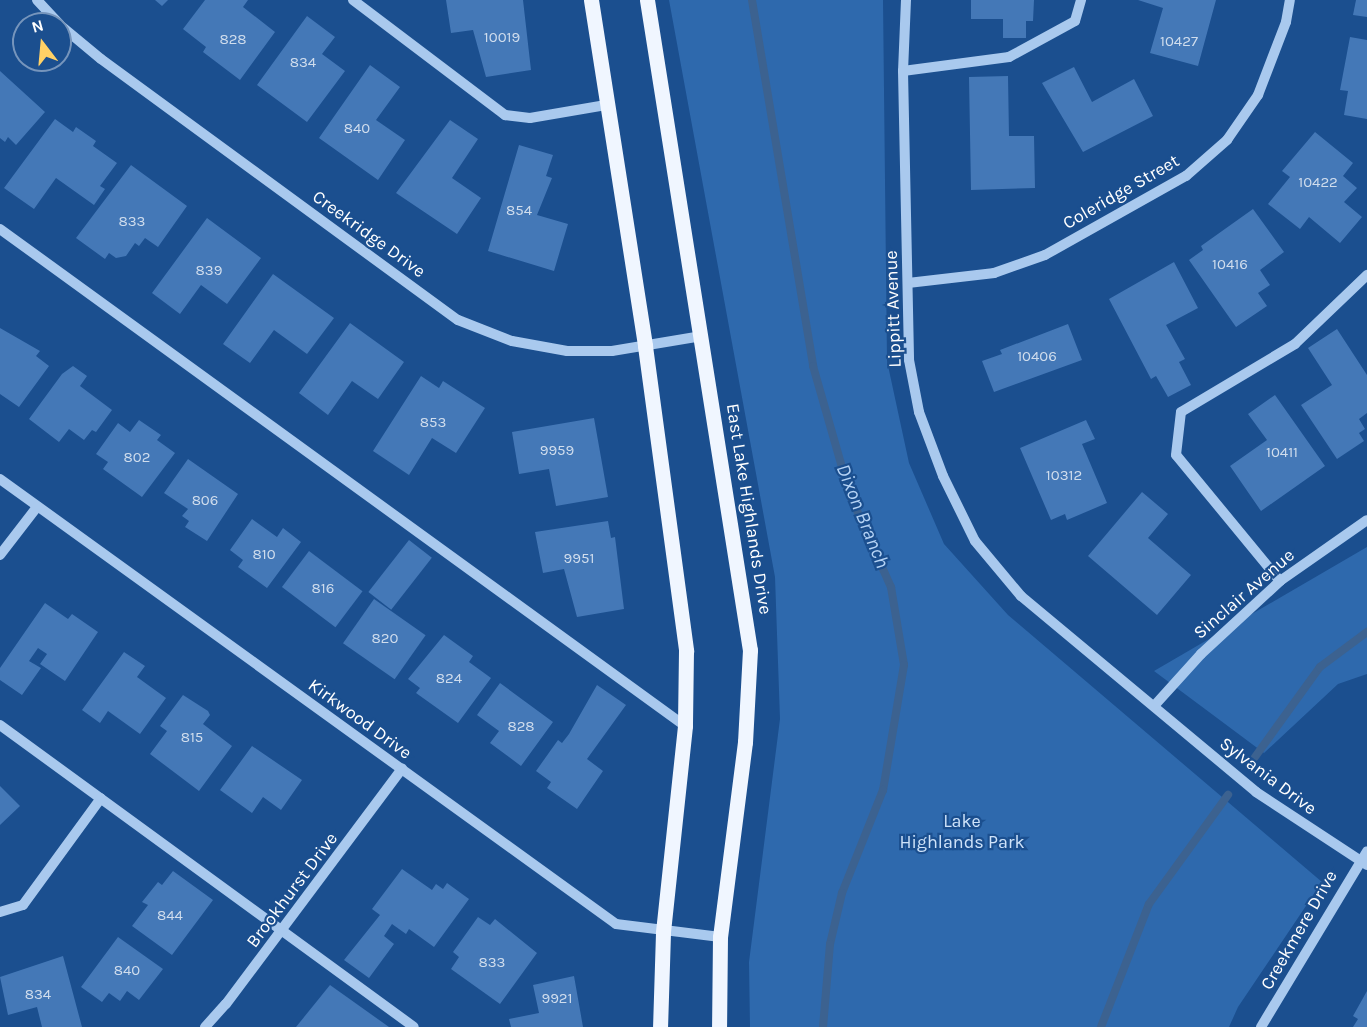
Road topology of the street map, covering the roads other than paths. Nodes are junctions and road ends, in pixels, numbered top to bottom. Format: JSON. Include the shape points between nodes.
{"nodes":[{"id":1,"x":37,"y":0,"type":"edge"},
{"id":2,"x":353,"y":0,"type":"edge"},
{"id":3,"x":591,"y":0,"type":"edge"},
{"id":4,"x":647,"y":0,"type":"edge"},
{"id":5,"x":906,"y":0,"type":"edge"},
{"id":6,"x":1081,"y":0,"type":"edge"},
{"id":7,"x":1290,"y":0,"type":"edge"},
{"id":8,"x":48,"y":12,"type":"edge"},
{"id":9,"x":72,"y":35,"type":"edge"},
{"id":10,"x":903,"y":70,"type":"junction"},
{"id":11,"x":606,"y":105,"type":"junction"},
{"id":12,"x":0,"y":229,"type":"edge"},
{"id":13,"x":1367,"y":275,"type":"edge"},
{"id":14,"x":908,"y":283,"type":"junction"},
{"id":15,"x":702,"y":336,"type":"junction"},
{"id":16,"x":645,"y":346,"type":"junction"},
{"id":17,"x":0,"y":479,"type":"edge"},
{"id":18,"x":37,"y":507,"type":"junction"},
{"id":19,"x":1367,"y":520,"type":"edge"},
{"id":20,"x":0,"y":555,"type":"edge"},
{"id":21,"x":1280,"y":581,"type":"junction"},
{"id":22,"x":1154,"y":706,"type":"junction"},
{"id":23,"x":0,"y":725,"type":"edge"},
{"id":24,"x":685,"y":726,"type":"junction"},
{"id":25,"x":402,"y":769,"type":"junction"},
{"id":26,"x":101,"y":798,"type":"junction"},
{"id":27,"x":1367,"y":851,"type":"edge"},
{"id":28,"x":1363,"y":863,"type":"edge"},
{"id":29,"x":0,"y":912,"type":"edge"},
{"id":30,"x":283,"y":929,"type":"junction"},
{"id":31,"x":663,"y":933,"type":"junction"},
{"id":32,"x":720,"y":937,"type":"junction"},
{"id":33,"x":205,"y":1027,"type":"edge"},
{"id":34,"x":414,"y":1027,"type":"edge"},
{"id":35,"x":660,"y":1027,"type":"edge"},
{"id":36,"x":719,"y":1027,"type":"edge"},
{"id":37,"x":1261,"y":1027,"type":"edge"}],
"edges":[{"from":1,"to":8,"type":"street","name":"Creekridge Drive"},
{"from":2,"to":11,"type":"street","via":[[505,115],[530,118]]},
{"from":3,"to":11,"type":"main road"},
{"from":4,"to":15,"type":"main road","name":"East Lake Highlands Drive"},
{"from":5,"to":10,"type":"street","name":"Lippitt Avenue"},
{"from":6,"to":10,"type":"street","via":[[1075,21],[1009,57]]},
{"from":7,"to":14,"type":"street","name":"Coleridge Street","via":[[1286,22],[1258,95],[1227,140],[1186,176],[1046,255],[994,273]]},
{"from":9,"to":16,"type":"street","name":"Creekridge Drive","via":[[458,320],[512,341],[567,351]]},
{"from":10,"to":14,"type":"street","name":"Lippitt Avenue"},
{"from":11,"to":16,"type":"main road"},
{"from":12,"to":24,"type":"street"},
{"from":13,"to":21,"type":"street","via":[[1295,344],[1181,412],[1176,455]]},
{"from":14,"to":22,"type":"street","name":"Lippitt Avenue","via":[[909,360],[919,412],[943,476],[975,541],[1021,596]]},
{"from":15,"to":16,"type":"street","name":"Creekridge Drive"},
{"from":15,"to":32,"type":"main road","name":"East Lake Highlands Drive","via":[[750,650],[745,742]]},
{"from":16,"to":24,"type":"main road","via":[[686,651]]},
{"from":17,"to":18,"type":"street","name":"Kirkwood Drive"},
{"from":18,"to":20,"type":"street"},
{"from":18,"to":25,"type":"street","name":"Kirkwood Drive"},
{"from":19,"to":21,"type":"street","name":"Sinclair Avenue"},
{"from":21,"to":22,"type":"street","name":"Sinclair Avenue","via":[[1201,654]]},
{"from":22,"to":28,"type":"street","name":"Sylvania Drive","via":[[1256,792]]},
{"from":23,"to":26,"type":"street"},
{"from":24,"to":31,"type":"main road"},
{"from":25,"to":30,"type":"street","name":"Brookhurst Drive"},
{"from":25,"to":31,"type":"street","name":"Kirkwood Drive","via":[[616,924]]},
{"from":26,"to":29,"type":"street","via":[[22,905]]},
{"from":26,"to":30,"type":"street"},
{"from":27,"to":28,"type":"street","name":"Creekmere Drive"},
{"from":28,"to":37,"type":"street","name":"Creekmere Drive"},
{"from":30,"to":33,"type":"street","name":"Brookhurst Drive"},
{"from":30,"to":34,"type":"street"},
{"from":31,"to":32,"type":"street","name":"Kirkwood Drive"},
{"from":31,"to":35,"type":"main road"},
{"from":32,"to":36,"type":"main road","name":"East Lake Highlands Drive"}]}
